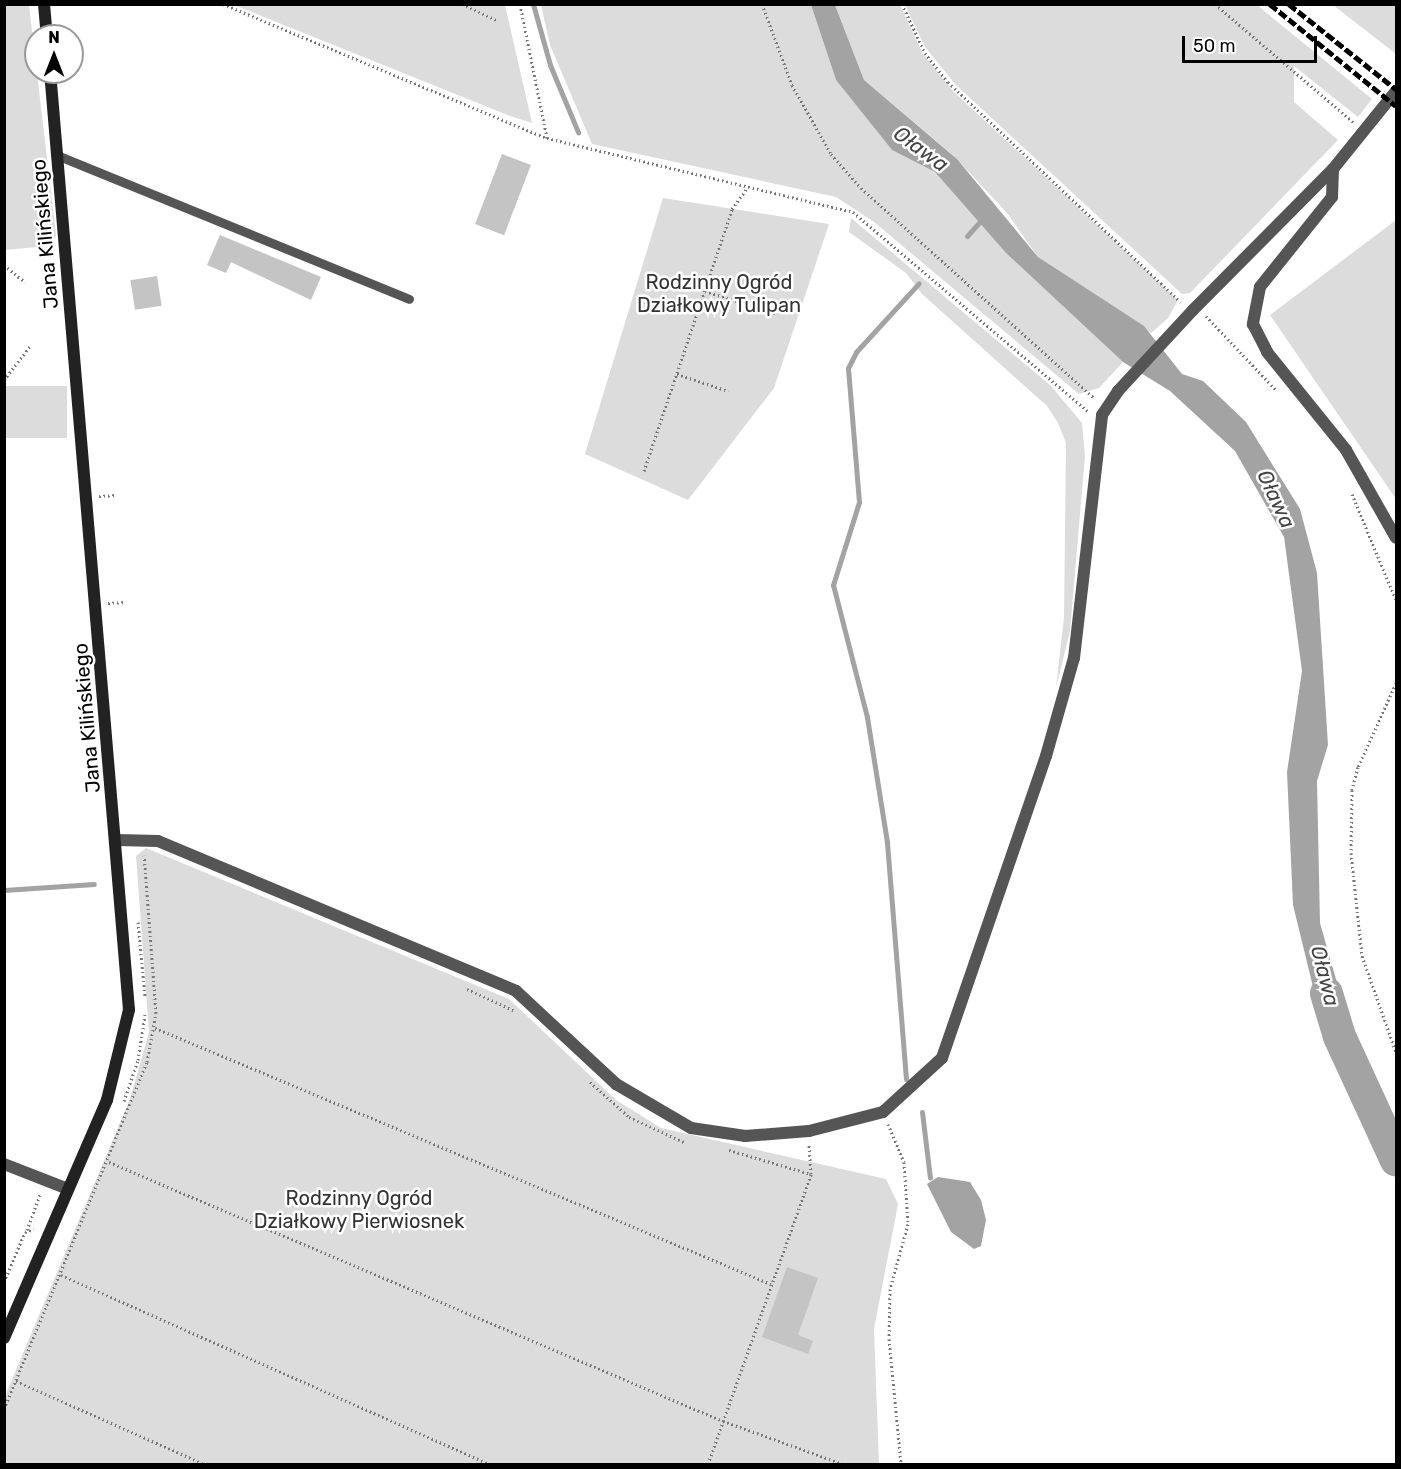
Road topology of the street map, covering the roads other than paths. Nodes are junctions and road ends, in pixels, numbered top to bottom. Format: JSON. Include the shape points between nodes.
{"nodes":[{"id":1,"x":44,"y":4,"type":"edge"},
{"id":2,"x":46,"y":24,"type":"edge"},
{"id":3,"x":51,"y":84,"type":"edge"},
{"id":4,"x":1396,"y":91,"type":"edge"},
{"id":5,"x":59,"y":156,"type":"junction"},
{"id":6,"x":1333,"y":169,"type":"junction"},
{"id":7,"x":410,"y":300,"type":"dead end"},
{"id":8,"x":1396,"y":538,"type":"edge"},
{"id":9,"x":117,"y":840,"type":"junction"},
{"id":10,"x":4,"y":1164,"type":"edge"},
{"id":11,"x":68,"y":1189,"type":"junction"},
{"id":12,"x":4,"y":1338,"type":"edge"}],
"edges":[{"from":1,"to":2,"type":"street"},
{"from":3,"to":5,"type":"street","name":"Jana Kilińskiego"},
{"from":4,"to":6,"type":"street"},
{"from":5,"to":7,"type":"lane"},
{"from":5,"to":9,"type":"street","name":"Jana Kilińskiego"},
{"from":6,"to":8,"type":"street","via":[[1332,197],[1260,287],[1253,324],[1267,352],[1346,450]]},
{"from":6,"to":9,"type":"street","via":[[1191,312],[1118,390],[1102,415],[1074,658],[1046,756],[942,1058],[883,1112],[809,1131],[745,1136],[675,1121],[616,1084],[516,991],[158,841]]},
{"from":9,"to":11,"type":"street","name":"Jana Kilińskiego","via":[[128,1024],[107,1100]]},
{"from":10,"to":11,"type":"street"},
{"from":11,"to":12,"type":"street","name":"Jana Kilińskiego"}]}
